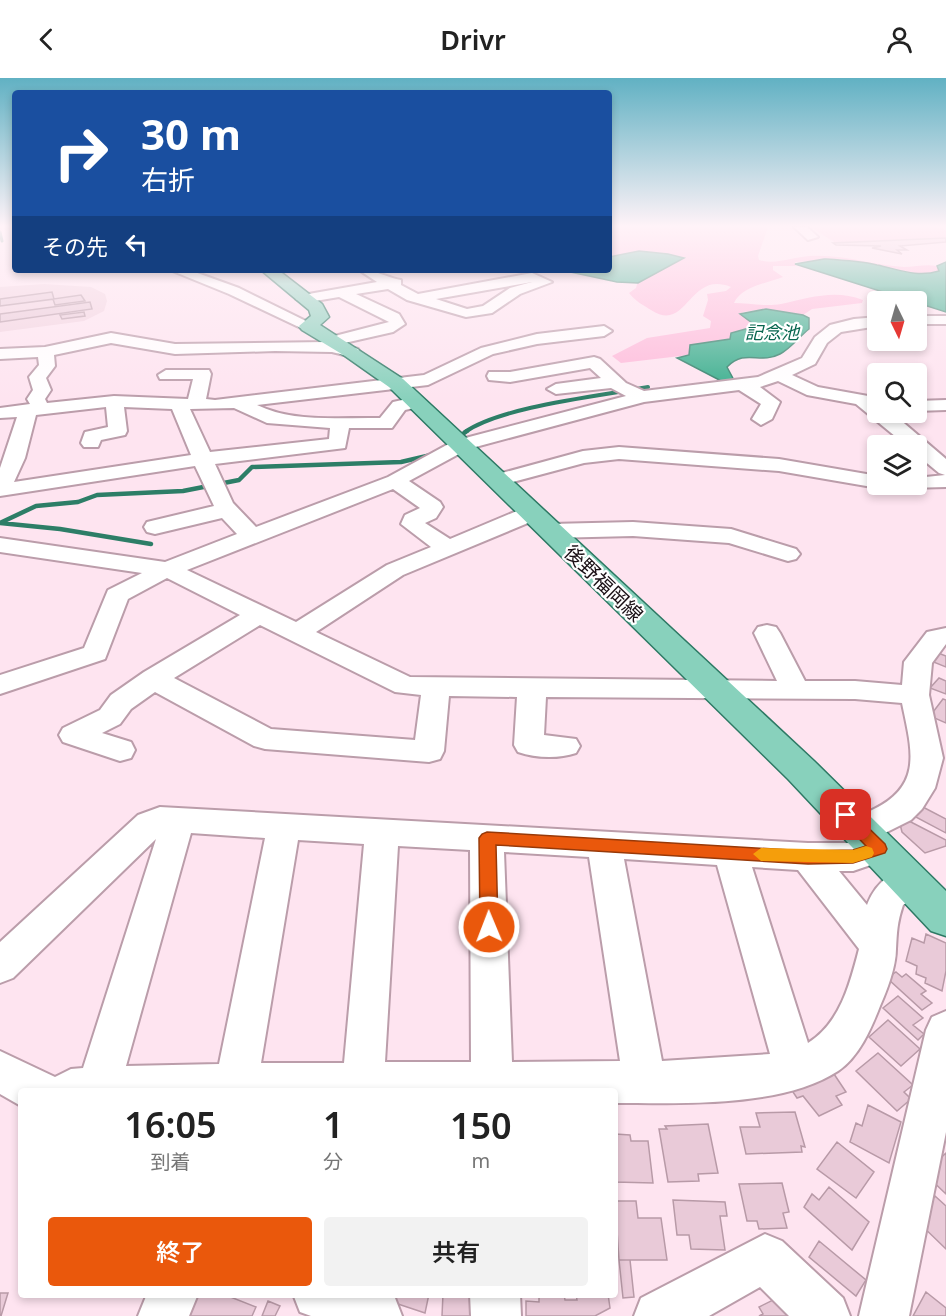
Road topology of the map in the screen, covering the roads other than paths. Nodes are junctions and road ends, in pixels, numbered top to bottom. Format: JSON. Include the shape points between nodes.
{"nodes":[{"id":1,"x":217,"y":285,"type":"edge"},
{"id":2,"x":286,"y":285,"type":"edge"},
{"id":3,"x":352,"y":285,"type":"edge"},
{"id":4,"x":387,"y":285,"type":"joint"},
{"id":5,"x":491,"y":285,"type":"edge"},
{"id":6,"x":536,"y":285,"type":"edge"},
{"id":7,"x":358,"y":290,"type":"junction"},
{"id":8,"x":342,"y":293,"type":"junction"},
{"id":9,"x":421,"y":298,"type":"junction"},
{"id":10,"x":303,"y":299,"type":"junction"},
{"id":11,"x":927,"y":320,"type":"edge"},
{"id":12,"x":946,"y":320,"type":"edge"},
{"id":13,"x":867,"y":322,"type":"edge"},
{"id":14,"x":309,"y":326,"type":"junction"},
{"id":15,"x":604,"y":331,"type":"dead end"},
{"id":16,"x":17,"y":337,"type":"dead end"},
{"id":17,"x":0,"y":338,"type":"edge"},
{"id":18,"x":333,"y":341,"type":"junction"},
{"id":19,"x":44,"y":344,"type":"junction"},
{"id":20,"x":174,"y":349,"type":"junction"},
{"id":21,"x":352,"y":352,"type":"junction"},
{"id":22,"x":0,"y":354,"type":"edge"},
{"id":23,"x":166,"y":375,"type":"junction"},
{"id":24,"x":779,"y":375,"type":"junction"},
{"id":25,"x":503,"y":377,"type":"dead end"},
{"id":26,"x":615,"y":382,"type":"junction"},
{"id":27,"x":396,"y":383,"type":"junction"},
{"id":28,"x":745,"y":386,"type":"junction"},
{"id":29,"x":556,"y":389,"type":"dead end"},
{"id":30,"x":42,"y":390,"type":"junction"},
{"id":31,"x":112,"y":394,"type":"junction"},
{"id":32,"x":642,"y":397,"type":"junction"},
{"id":33,"x":158,"y":402,"type":"junction"},
{"id":34,"x":235,"y":402,"type":"junction"},
{"id":35,"x":416,"y":402,"type":"junction"},
{"id":36,"x":187,"y":403,"type":"junction"},
{"id":37,"x":946,"y":405,"type":"edge"},
{"id":38,"x":867,"y":406,"type":"edge"},
{"id":39,"x":927,"y":406,"type":"edge"},
{"id":40,"x":35,"y":409,"type":"junction"},
{"id":41,"x":0,"y":413,"type":"edge"},
{"id":42,"x":761,"y":419,"type":"dead end"},
{"id":43,"x":340,"y":423,"type":"junction"},
{"id":44,"x":892,"y":423,"type":"edge"},
{"id":45,"x":91,"y":443,"type":"dead end"},
{"id":46,"x":461,"y":445,"type":"junction"},
{"id":47,"x":203,"y":459,"type":"junction"},
{"id":48,"x":946,"y":469,"type":"edge"},
{"id":49,"x":498,"y":480,"type":"junction"},
{"id":50,"x":867,"y":480,"type":"edge"},
{"id":51,"x":395,"y":481,"type":"junction"},
{"id":52,"x":946,"y":481,"type":"edge"},
{"id":53,"x":927,"y":483,"type":"edge"},
{"id":54,"x":227,"y":510,"type":"junction"},
{"id":55,"x":542,"y":522,"type":"junction"},
{"id":56,"x":155,"y":527,"type":"dead end"},
{"id":57,"x":255,"y":537,"type":"junction"},
{"id":58,"x":0,"y":545,"type":"edge"},
{"id":59,"x":446,"y":547,"type":"junction"},
{"id":60,"x":788,"y":554,"type":"dead end"},
{"id":61,"x":167,"y":569,"type":"junction"},
{"id":62,"x":260,"y":614,"type":"junction"},
{"id":63,"x":296,"y":633,"type":"junction"},
{"id":64,"x":767,"y":633,"type":"dead end"},
{"id":65,"x":946,"y":636,"type":"edge"},
{"id":66,"x":154,"y":678,"type":"junction"},
{"id":67,"x":0,"y":685,"type":"edge"},
{"id":68,"x":436,"y":687,"type":"junction"},
{"id":69,"x":532,"y":688,"type":"junction"},
{"id":70,"x":795,"y":690,"type":"junction"},
{"id":71,"x":717,"y":692,"type":"junction"},
{"id":72,"x":915,"y":695,"type":"junction"},
{"id":73,"x":934,"y":731,"type":"edge"},
{"id":74,"x":565,"y":746,"type":"dead end"},
{"id":75,"x":120,"y":750,"type":"dead end"},
{"id":76,"x":178,"y":820,"type":"junction"},
{"id":77,"x":284,"y":825,"type":"junction"},
{"id":78,"x":382,"y":832,"type":"junction"},
{"id":79,"x":487,"y":838,"type":"junction"},
{"id":80,"x":870,"y":839,"type":"junction"},
{"id":81,"x":604,"y":845,"type":"junction"},
{"id":82,"x":730,"y":852,"type":"junction"},
{"id":83,"x":808,"y":857,"type":"junction"},
{"id":84,"x":911,"y":882,"type":"junction"},
{"id":85,"x":946,"y":918,"type":"edge"},
{"id":86,"x":876,"y":943,"type":"junction"},
{"id":87,"x":0,"y":966,"type":"edge"},
{"id":88,"x":946,"y":1030,"type":"edge"},
{"id":89,"x":795,"y":1069,"type":"junction"},
{"id":90,"x":0,"y":1071,"type":"edge"},
{"id":91,"x":644,"y":1081,"type":"junction"},
{"id":92,"x":363,"y":1083,"type":"junction"},
{"id":93,"x":236,"y":1085,"type":"junction"},
{"id":94,"x":491,"y":1087,"type":"edge"},
{"id":95,"x":29,"y":1088,"type":"edge"},
{"id":96,"x":84,"y":1088,"type":"edge"},
{"id":97,"x":122,"y":1088,"type":"edge"},
{"id":98,"x":171,"y":1298,"type":"edge"},
{"id":99,"x":329,"y":1298,"type":"edge"},
{"id":100,"x":495,"y":1298,"type":"edge"},
{"id":101,"x":163,"y":1316,"type":"edge"},
{"id":102,"x":377,"y":1316,"type":"edge"},
{"id":103,"x":496,"y":1316,"type":"edge"},
{"id":104,"x":659,"y":1316,"type":"edge"},
{"id":105,"x":825,"y":1316,"type":"edge"},
{"id":106,"x":884,"y":1316,"type":"edge"}],
"edges":[{"from":1,"to":14,"type":"street"},
{"from":2,"to":10,"type":"main road"},
{"from":3,"to":7,"type":"street"},
{"from":4,"to":7,"type":"street"},
{"from":4,"to":9,"type":"street"},
{"from":5,"to":9,"type":"street"},
{"from":6,"to":9,"type":"street","via":[[515,291],[487,310],[466,313]]},
{"from":7,"to":8,"type":"street"},
{"from":8,"to":10,"type":"street"},
{"from":8,"to":18,"type":"street","via":[[394,317],[397,324]]},
{"from":10,"to":14,"type":"main road","via":[[316,308],[320,317]]},
{"from":11,"to":12,"type":"street"},
{"from":13,"to":24,"type":"street","via":[[834,328],[816,344],[809,361]]},
{"from":14,"to":18,"type":"main road","name":"後野福岡線"},
{"from":15,"to":27,"type":"street","via":[[522,342],[487,351],[434,379]]},
{"from":16,"to":17,"type":"street"},
{"from":18,"to":21,"type":"main road","name":"後野福岡線"},
{"from":19,"to":20,"type":"street","via":[[108,339]]},
{"from":19,"to":22,"type":"street"},
{"from":19,"to":30,"type":"street","via":[[47,366],[38,377]]},
{"from":20,"to":21,"type":"street","via":[[275,346],[332,347]]},
{"from":20,"to":23,"type":"street"},
{"from":21,"to":27,"type":"main road","name":"後野福岡線"},
{"from":23,"to":33,"type":"street"},
{"from":23,"to":36,"type":"street","via":[[203,374]]},
{"from":24,"to":28,"type":"street"},
{"from":24,"to":38,"type":"street","via":[[813,391],[852,398]]},
{"from":25,"to":26,"type":"street","via":[[594,362]]},
{"from":26,"to":29,"type":"street"},
{"from":26,"to":32,"type":"street"},
{"from":27,"to":34,"type":"street"},
{"from":27,"to":35,"type":"main road","name":"後野福岡線"},
{"from":28,"to":32,"type":"street"},
{"from":28,"to":42,"type":"street","via":[[771,402]]},
{"from":30,"to":31,"type":"street"},
{"from":30,"to":40,"type":"street"},
{"from":31,"to":33,"type":"street"},
{"from":31,"to":40,"type":"street"},
{"from":31,"to":45,"type":"street","via":[[118,431],[92,436]]},
{"from":32,"to":46,"type":"street"},
{"from":33,"to":36,"type":"street"},
{"from":34,"to":36,"type":"street"},
{"from":34,"to":43,"type":"street","via":[[267,417]]},
{"from":35,"to":43,"type":"street","via":[[399,406],[385,424]]},
{"from":35,"to":46,"type":"main road","name":"後野福岡線"},
{"from":36,"to":47,"type":"street"},
{"from":37,"to":39,"type":"street"},
{"from":40,"to":41,"type":"street"},
{"from":40,"to":47,"type":"street","via":[[0,490]]},
{"from":43,"to":47,"type":"street","via":[[338,444]]},
{"from":44,"to":48,"type":"street"},
{"from":46,"to":49,"type":"main road","name":"後野福岡線"},
{"from":46,"to":51,"type":"street"},
{"from":47,"to":54,"type":"street"},
{"from":49,"to":50,"type":"street","via":[[609,453],[779,465]]},
{"from":49,"to":55,"type":"main road","name":"後野福岡線"},
{"from":51,"to":57,"type":"street"},
{"from":51,"to":59,"type":"street","via":[[432,507],[412,524]]},
{"from":52,"to":53,"type":"street"},
{"from":54,"to":56,"type":"street"},
{"from":54,"to":57,"type":"street","via":[[240,527]]},
{"from":55,"to":59,"type":"street"},
{"from":55,"to":60,"type":"street","via":[[731,536]]},
{"from":55,"to":71,"type":"main road","name":"後野福岡線"},
{"from":57,"to":61,"type":"street"},
{"from":58,"to":61,"type":"street"},
{"from":59,"to":63,"type":"street","via":[[395,570]]},
{"from":61,"to":62,"type":"street"},
{"from":61,"to":67,"type":"street","via":[[117,595],[95,653]]},
{"from":62,"to":63,"type":"street"},
{"from":62,"to":66,"type":"street"},
{"from":63,"to":68,"type":"street","via":[[405,686]]},
{"from":64,"to":70,"type":"street"},
{"from":65,"to":72,"type":"street","via":[[936,638],[918,662]]},
{"from":66,"to":68,"type":"street","via":[[265,739],[429,751]]},
{"from":66,"to":75,"type":"street","via":[[121,702],[110,717],[74,735]]},
{"from":68,"to":69,"type":"street"},
{"from":69,"to":71,"type":"street"},
{"from":69,"to":74,"type":"street","via":[[529,745]]},
{"from":70,"to":71,"type":"street"},
{"from":70,"to":72,"type":"street"},
{"from":71,"to":80,"type":"main road","name":"後野福岡線"},
{"from":72,"to":73,"type":"street"},
{"from":73,"to":80,"type":"street","via":[[919,788],[911,801]]},
{"from":76,"to":77,"type":"street"},
{"from":76,"to":87,"type":"street","via":[[160,819],[150,824]]},
{"from":76,"to":96,"type":"street"},
{"from":77,"to":78,"type":"street"},
{"from":77,"to":93,"type":"street"},
{"from":78,"to":79,"type":"street"},
{"from":78,"to":92,"type":"street"},
{"from":79,"to":81,"type":"street"},
{"from":79,"to":94,"type":"street"},
{"from":80,"to":83,"type":"street","via":[[853,857]]},
{"from":80,"to":84,"type":"main road","name":"後野福岡線"},
{"from":81,"to":82,"type":"street"},
{"from":81,"to":91,"type":"street"},
{"from":82,"to":83,"type":"street"},
{"from":82,"to":89,"type":"street"},
{"from":83,"to":86,"type":"street"},
{"from":84,"to":85,"type":"main road","name":"後野福岡線"},
{"from":84,"to":86,"type":"street","via":[[888,896]]},
{"from":86,"to":89,"type":"street","via":[[870,983],[851,1027],[825,1057]]},
{"from":88,"to":106,"type":"street"},
{"from":89,"to":91,"type":"street","via":[[718,1079]]},
{"from":90,"to":95,"type":"street"},
{"from":91,"to":94,"type":"street"},
{"from":92,"to":93,"type":"street"},
{"from":92,"to":94,"type":"street"},
{"from":93,"to":97,"type":"street"},
{"from":98,"to":101,"type":"street"},
{"from":99,"to":102,"type":"street"},
{"from":100,"to":103,"type":"street"},
{"from":104,"to":105,"type":"street","via":[[765,1258]]}]}
